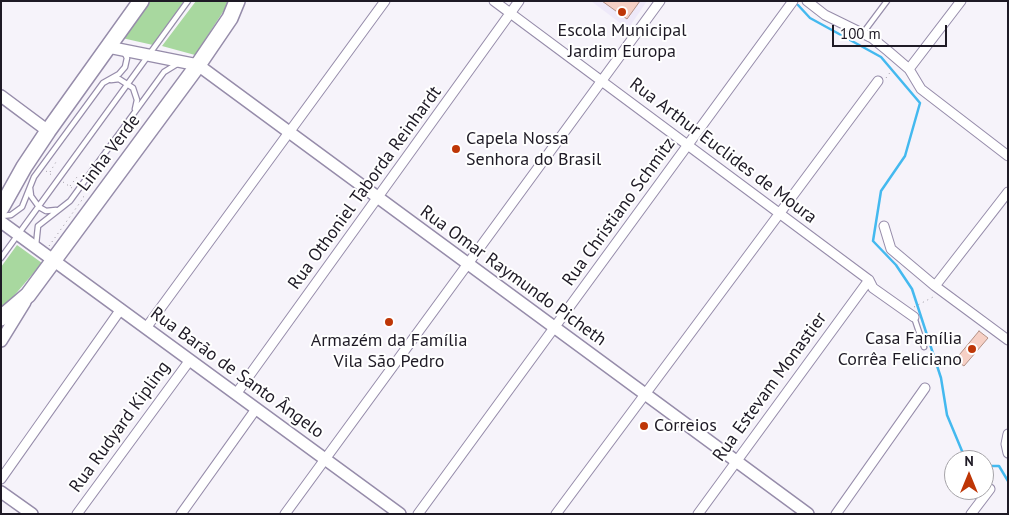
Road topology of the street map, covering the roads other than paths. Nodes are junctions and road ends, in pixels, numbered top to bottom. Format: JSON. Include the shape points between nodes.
{"nodes":[{"id":1,"x":141,"y":1,"type":"edge"},
{"id":2,"x":188,"y":1,"type":"edge"},
{"id":3,"x":237,"y":1,"type":"edge"},
{"id":4,"x":242,"y":1,"type":"edge"},
{"id":5,"x":386,"y":1,"type":"edge"},
{"id":6,"x":494,"y":1,"type":"edge"},
{"id":7,"x":520,"y":1,"type":"edge"},
{"id":8,"x":660,"y":1,"type":"edge"},
{"id":9,"x":793,"y":1,"type":"edge"},
{"id":10,"x":807,"y":1,"type":"edge"},
{"id":11,"x":887,"y":1,"type":"edge"},
{"id":12,"x":961,"y":1,"type":"edge"},
{"id":13,"x":510,"y":14,"type":"junction"},
{"id":14,"x":230,"y":18,"type":"junction"},
{"id":15,"x":862,"y":34,"type":"junction"},
{"id":16,"x":108,"y":47,"type":"junction"},
{"id":17,"x":124,"y":50,"type":"junction"},
{"id":18,"x":148,"y":55,"type":"junction"},
{"id":19,"x":180,"y":62,"type":"junction"},
{"id":20,"x":198,"y":66,"type":"junction"},
{"id":21,"x":909,"y":69,"type":"junction"},
{"id":22,"x":109,"y":80,"type":"junction"},
{"id":23,"x":601,"y":81,"type":"junction"},
{"id":24,"x":880,"y":82,"type":"road end"},
{"id":25,"x":128,"y":83,"type":"junction"},
{"id":26,"x":1,"y":96,"type":"edge"},
{"id":27,"x":133,"y":113,"type":"junction"},
{"id":28,"x":48,"y":131,"type":"junction"},
{"id":29,"x":289,"y":133,"type":"junction"},
{"id":30,"x":688,"y":145,"type":"junction"},
{"id":31,"x":1008,"y":156,"type":"edge"},
{"id":32,"x":31,"y":182,"type":"junction"},
{"id":33,"x":1008,"y":192,"type":"edge"},
{"id":34,"x":378,"y":198,"type":"junction"},
{"id":35,"x":39,"y":207,"type":"junction"},
{"id":36,"x":1,"y":208,"type":"edge"},
{"id":37,"x":61,"y":209,"type":"junction"},
{"id":38,"x":779,"y":214,"type":"junction"},
{"id":39,"x":1,"y":216,"type":"edge"},
{"id":40,"x":1,"y":222,"type":"edge"},
{"id":41,"x":884,"y":226,"type":"dead end"},
{"id":42,"x":19,"y":235,"type":"junction"},
{"id":43,"x":36,"y":247,"type":"junction"},
{"id":44,"x":1,"y":258,"type":"edge"},
{"id":45,"x":53,"y":260,"type":"junction"},
{"id":46,"x":467,"y":264,"type":"junction"},
{"id":47,"x":869,"y":280,"type":"junction"},
{"id":48,"x":938,"y":288,"type":"junction"},
{"id":49,"x":28,"y":295,"type":"junction"},
{"id":50,"x":121,"y":309,"type":"junction"},
{"id":51,"x":1,"y":318,"type":"edge"},
{"id":52,"x":914,"y":318,"type":"joint"},
{"id":53,"x":146,"y":328,"type":"junction"},
{"id":54,"x":554,"y":328,"type":"junction"},
{"id":55,"x":1008,"y":340,"type":"edge"},
{"id":56,"x":1,"y":341,"type":"edge"},
{"id":57,"x":924,"y":347,"type":"dead end"},
{"id":58,"x":190,"y":360,"type":"junction"},
{"id":59,"x":925,"y":388,"type":"dead end"},
{"id":60,"x":236,"y":394,"type":"junction"},
{"id":61,"x":645,"y":394,"type":"junction"},
{"id":62,"x":256,"y":409,"type":"junction"},
{"id":63,"x":1008,"y":434,"type":"edge"},
{"id":64,"x":1008,"y":453,"type":"edge"},
{"id":65,"x":325,"y":459,"type":"junction"},
{"id":66,"x":736,"y":461,"type":"junction"},
{"id":67,"x":1,"y":479,"type":"edge"},
{"id":68,"x":1,"y":492,"type":"edge"},
{"id":69,"x":982,"y":500,"type":"edge"},
{"id":70,"x":394,"y":512,"type":"edge"},
{"id":71,"x":32,"y":514,"type":"edge"},
{"id":72,"x":77,"y":514,"type":"edge"},
{"id":73,"x":181,"y":514,"type":"edge"},
{"id":74,"x":285,"y":514,"type":"edge"},
{"id":75,"x":418,"y":514,"type":"edge"},
{"id":76,"x":556,"y":514,"type":"edge"},
{"id":77,"x":698,"y":514,"type":"edge"},
{"id":78,"x":808,"y":514,"type":"edge"},
{"id":79,"x":836,"y":514,"type":"edge"},
{"id":80,"x":971,"y":514,"type":"edge"}],
"edges":[{"from":1,"to":16,"type":"highway"},
{"from":2,"to":18,"type":"lane"},
{"from":3,"to":14,"type":"highway","name":"Linha Verde"},
{"from":4,"to":14,"type":"main road"},
{"from":5,"to":29,"type":"street"},
{"from":6,"to":13,"type":"street","name":"Rua Arthur Euclides de Moura"},
{"from":7,"to":13,"type":"street","name":"Rua Othoniel Taborda Reinhardt"},
{"from":8,"to":23,"type":"street"},
{"from":9,"to":30,"type":"street","name":"Rua Christiano Schmitz"},
{"from":10,"to":15,"type":"street","via":[[825,15]]},
{"from":11,"to":15,"type":"lane"},
{"from":12,"to":21,"type":"street"},
{"from":13,"to":23,"type":"street","name":"Rua Arthur Euclides de Moura"},
{"from":13,"to":34,"type":"street","name":"Rua Othoniel Taborda Reinhardt"},
{"from":14,"to":20,"type":"highway","name":"Linha Verde"},
{"from":15,"to":21,"type":"street","via":[[872,38]]},
{"from":16,"to":17,"type":"main road"},
{"from":16,"to":28,"type":"highway"},
{"from":17,"to":18,"type":"main road"},
{"from":17,"to":22,"type":"lane","via":[[127,58],[125,67]]},
{"from":18,"to":19,"type":"main road"},
{"from":18,"to":25,"type":"lane"},
{"from":19,"to":20,"type":"main road"},
{"from":19,"to":27,"type":"lane","via":[[164,72]]},
{"from":20,"to":29,"type":"main road","name":"Rua Omar Raymundo Picheth"},
{"from":20,"to":45,"type":"highway","name":"Linha Verde"},
{"from":21,"to":31,"type":"street","via":[[921,89]]},
{"from":22,"to":25,"type":"lane","via":[[119,79]]},
{"from":22,"to":32,"type":"lane","via":[[103,83]]},
{"from":23,"to":30,"type":"street","name":"Rua Arthur Euclides de Moura"},
{"from":23,"to":46,"type":"street"},
{"from":24,"to":38,"type":"street"},
{"from":25,"to":27,"type":"lane","via":[[137,100]]},
{"from":25,"to":35,"type":"lane"},
{"from":26,"to":28,"type":"main road"},
{"from":27,"to":37,"type":"lane"},
{"from":28,"to":36,"type":"highway"},
{"from":29,"to":34,"type":"main road","name":"Rua Omar Raymundo Picheth"},
{"from":29,"to":53,"type":"street"},
{"from":30,"to":38,"type":"street","name":"Rua Arthur Euclides de Moura"},
{"from":30,"to":54,"type":"street","name":"Rua Christiano Schmitz"},
{"from":32,"to":35,"type":"lane","via":[[30,196]]},
{"from":32,"to":39,"type":"lane","via":[[22,206],[11,215]]},
{"from":33,"to":48,"type":"street"},
{"from":34,"to":46,"type":"main road","name":"Rua Omar Raymundo Picheth"},
{"from":34,"to":60,"type":"street","name":"Rua Othoniel Taborda Reinhardt"},
{"from":35,"to":37,"type":"lane"},
{"from":35,"to":42,"type":"lane"},
{"from":37,"to":43,"type":"lane","via":[[38,226]]},
{"from":38,"to":47,"type":"street","name":"Rua Arthur Euclides de Moura"},
{"from":38,"to":61,"type":"street"},
{"from":40,"to":42,"type":"main road","name":"Rua Barão de Santo Ângelo"},
{"from":41,"to":48,"type":"street","via":[[891,249]]},
{"from":42,"to":43,"type":"main road","name":"Rua Barão de Santo Ângelo"},
{"from":42,"to":44,"type":"lane"},
{"from":43,"to":45,"type":"main road","name":"Rua Barão de Santo Ângelo"},
{"from":45,"to":49,"type":"highway","name":"Linha Verde"},
{"from":45,"to":50,"type":"main road","name":"Rua Barão de Santo Ângelo"},
{"from":46,"to":54,"type":"main road","name":"Rua Omar Raymundo Picheth"},
{"from":46,"to":65,"type":"street"},
{"from":47,"to":52,"type":"street","name":"Rua Arthur Euclides de Moura","via":[[873,288],[909,310]]},
{"from":47,"to":66,"type":"street","name":"Rua Estevam Monastier"},
{"from":48,"to":55,"type":"street"},
{"from":49,"to":51,"type":"highway","name":"Linha Verde"},
{"from":49,"to":56,"type":"main road"},
{"from":50,"to":53,"type":"main road","name":"Rua Barão de Santo Ângelo"},
{"from":50,"to":67,"type":"street"},
{"from":52,"to":57,"type":"lane"},
{"from":53,"to":58,"type":"main road","name":"Rua Barão de Santo Ângelo"},
{"from":54,"to":61,"type":"main road","name":"Rua Omar Raymundo Picheth"},
{"from":54,"to":75,"type":"street","name":"Rua Christiano Schmitz"},
{"from":58,"to":60,"type":"main road","name":"Rua Barão de Santo Ângelo"},
{"from":58,"to":72,"type":"street","name":"Rua Rudyard Kipling"},
{"from":59,"to":79,"type":"street"},
{"from":60,"to":62,"type":"main road","name":"Rua Barão de Santo Ângelo"},
{"from":61,"to":66,"type":"main road","name":"Rua Omar Raymundo Picheth"},
{"from":61,"to":76,"type":"street"},
{"from":62,"to":65,"type":"main road","name":"Rua Barão de Santo Ângelo"},
{"from":62,"to":73,"type":"street"},
{"from":63,"to":64,"type":"street"},
{"from":65,"to":70,"type":"main road","name":"Rua Barão de Santo Ângelo"},
{"from":65,"to":74,"type":"street"},
{"from":66,"to":77,"type":"street","name":"Rua Estevam Monastier"},
{"from":66,"to":78,"type":"main road","name":"Rua Omar Raymundo Picheth"},
{"from":68,"to":71,"type":"main road"},
{"from":69,"to":80,"type":"street"}]}
